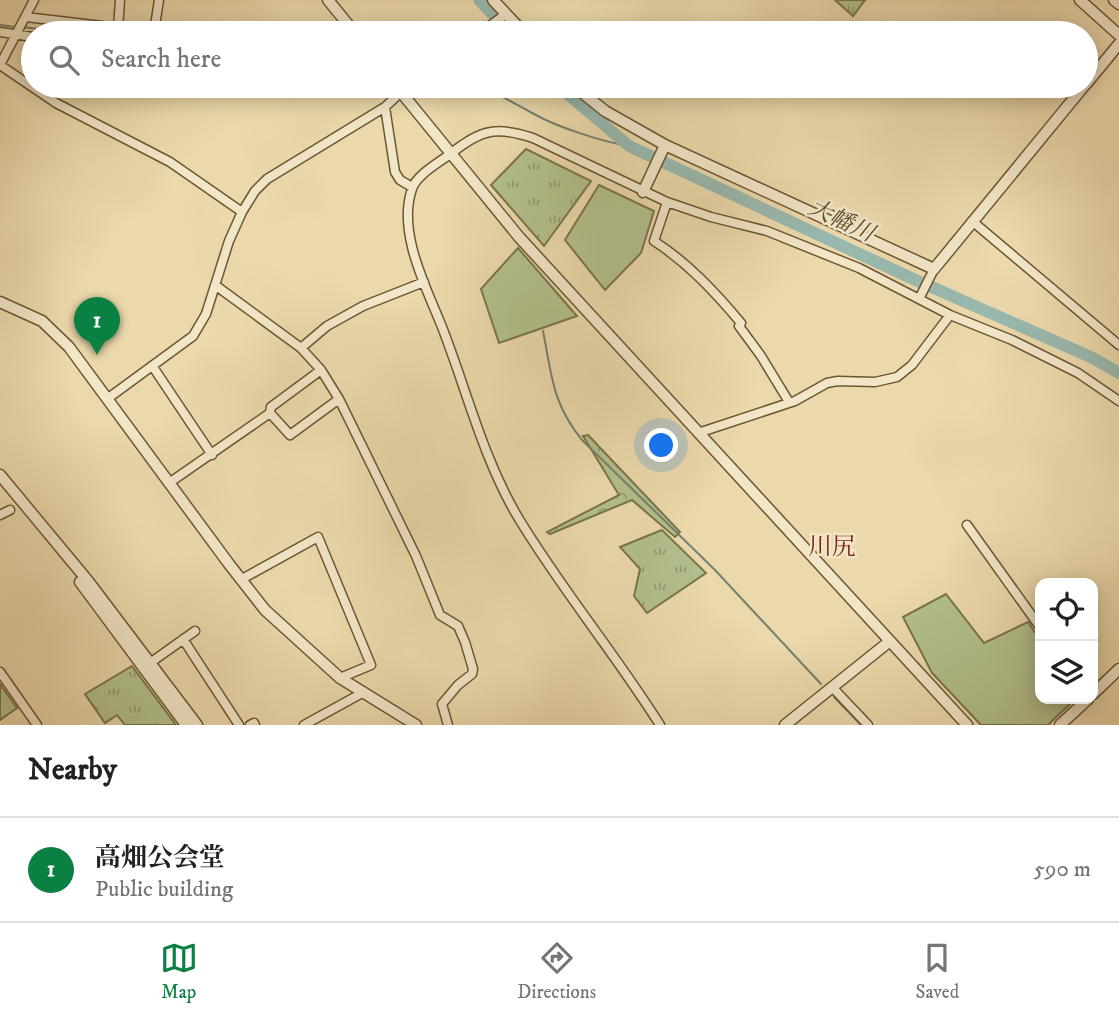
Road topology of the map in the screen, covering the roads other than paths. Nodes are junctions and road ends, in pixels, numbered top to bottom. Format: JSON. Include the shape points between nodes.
{"nodes":[{"id":1,"x":34,"y":0,"type":"edge"},
{"id":2,"x":120,"y":0,"type":"edge"},
{"id":3,"x":159,"y":0,"type":"edge"},
{"id":4,"x":328,"y":0,"type":"edge"},
{"id":5,"x":493,"y":0,"type":"edge"},
{"id":6,"x":1080,"y":0,"type":"edge"},
{"id":7,"x":1114,"y":0,"type":"edge"},
{"id":8,"x":1119,"y":4,"type":"edge"},
{"id":9,"x":506,"y":14,"type":"junction"},
{"id":10,"x":25,"y":19,"type":"joint"},
{"id":11,"x":46,"y":21,"type":"edge"},
{"id":12,"x":118,"y":21,"type":"edge"},
{"id":13,"x":156,"y":21,"type":"edge"},
{"id":14,"x":345,"y":21,"type":"edge"},
{"id":15,"x":496,"y":21,"type":"edge"},
{"id":16,"x":513,"y":21,"type":"edge"},
{"id":17,"x":21,"y":26,"type":"edge"},
{"id":18,"x":0,"y":32,"type":"edge"},
{"id":19,"x":17,"y":33,"type":"junction"},
{"id":20,"x":21,"y":34,"type":"edge"},
{"id":21,"x":1119,"y":35,"type":"edge"},
{"id":22,"x":1119,"y":44,"type":"edge"},
{"id":23,"x":0,"y":65,"type":"edge"},
{"id":24,"x":1098,"y":69,"type":"edge"},
{"id":25,"x":21,"y":79,"type":"edge"},
{"id":26,"x":50,"y":98,"type":"edge"},
{"id":27,"x":392,"y":98,"type":"edge"},
{"id":28,"x":406,"y":98,"type":"edge"},
{"id":29,"x":589,"y":98,"type":"edge"},
{"id":30,"x":1074,"y":98,"type":"edge"},
{"id":31,"x":385,"y":107,"type":"junction"},
{"id":32,"x":665,"y":145,"type":"junction"},
{"id":33,"x":451,"y":153,"type":"junction"},
{"id":34,"x":412,"y":187,"type":"junction"},
{"id":35,"x":643,"y":192,"type":"junction"},
{"id":36,"x":667,"y":202,"type":"junction"},
{"id":37,"x":242,"y":212,"type":"junction"},
{"id":38,"x":972,"y":221,"type":"junction"},
{"id":39,"x":934,"y":269,"type":"junction"},
{"id":40,"x":424,"y":282,"type":"junction"},
{"id":41,"x":215,"y":285,"type":"junction"},
{"id":42,"x":920,"y":296,"type":"junction"},
{"id":43,"x":0,"y":302,"type":"edge"},
{"id":44,"x":950,"y":315,"type":"junction"},
{"id":45,"x":1118,"y":341,"type":"edge"},
{"id":46,"x":301,"y":348,"type":"junction"},
{"id":47,"x":153,"y":367,"type":"junction"},
{"id":48,"x":321,"y":370,"type":"junction"},
{"id":49,"x":107,"y":399,"type":"junction"},
{"id":50,"x":339,"y":399,"type":"junction"},
{"id":51,"x":1119,"y":401,"type":"edge"},
{"id":52,"x":789,"y":402,"type":"junction"},
{"id":53,"x":270,"y":413,"type":"junction"},
{"id":54,"x":698,"y":433,"type":"junction"},
{"id":55,"x":212,"y":455,"type":"junction"},
{"id":56,"x":0,"y":475,"type":"edge"},
{"id":57,"x":169,"y":482,"type":"junction"},
{"id":58,"x":0,"y":485,"type":"edge"},
{"id":59,"x":10,"y":510,"type":"dead end"},
{"id":60,"x":0,"y":515,"type":"edge"},
{"id":61,"x":967,"y":525,"type":"dead end"},
{"id":62,"x":242,"y":579,"type":"junction"},
{"id":63,"x":1035,"y":620,"type":"edge"},
{"id":64,"x":195,"y":631,"type":"dead end"},
{"id":65,"x":183,"y":639,"type":"junction"},
{"id":66,"x":890,"y":641,"type":"junction"},
{"id":67,"x":150,"y":663,"type":"junction"},
{"id":68,"x":1119,"y":670,"type":"edge"},
{"id":69,"x":0,"y":672,"type":"edge"},
{"id":70,"x":341,"y":678,"type":"junction"},
{"id":71,"x":832,"y":687,"type":"junction"},
{"id":72,"x":1098,"y":689,"type":"edge"},
{"id":73,"x":364,"y":692,"type":"junction"},
{"id":74,"x":1082,"y":704,"type":"edge"},
{"id":75,"x":37,"y":725,"type":"edge"},
{"id":76,"x":186,"y":725,"type":"edge"},
{"id":77,"x":197,"y":725,"type":"edge"},
{"id":78,"x":239,"y":725,"type":"edge"},
{"id":79,"x":250,"y":725,"type":"edge"},
{"id":80,"x":255,"y":725,"type":"edge"},
{"id":81,"x":304,"y":725,"type":"edge"},
{"id":82,"x":416,"y":725,"type":"edge"},
{"id":83,"x":448,"y":725,"type":"edge"},
{"id":84,"x":660,"y":725,"type":"edge"},
{"id":85,"x":785,"y":725,"type":"edge"},
{"id":86,"x":868,"y":725,"type":"edge"},
{"id":87,"x":967,"y":725,"type":"edge"},
{"id":88,"x":1059,"y":725,"type":"edge"}],
"edges":[{"from":1,"to":10,"type":"street"},
{"from":2,"to":12,"type":"street"},
{"from":3,"to":13,"type":"street"},
{"from":4,"to":14,"type":"street"},
{"from":5,"to":9,"type":"street"},
{"from":6,"to":21,"type":"street"},
{"from":7,"to":8,"type":"street"},
{"from":9,"to":15,"type":"street"},
{"from":9,"to":16,"type":"street"},
{"from":10,"to":11,"type":"street"},
{"from":17,"to":19,"type":"street"},
{"from":18,"to":19,"type":"street"},
{"from":19,"to":20,"type":"street"},
{"from":19,"to":23,"type":"street"},
{"from":22,"to":24,"type":"street"},
{"from":23,"to":25,"type":"street"},
{"from":26,"to":37,"type":"street","via":[[170,162]]},
{"from":27,"to":31,"type":"street"},
{"from":28,"to":33,"type":"street"},
{"from":29,"to":32,"type":"street"},
{"from":30,"to":38,"type":"street"},
{"from":31,"to":34,"type":"street","via":[[395,172]]},
{"from":31,"to":37,"type":"street","via":[[267,179]]},
{"from":32,"to":35,"type":"street"},
{"from":32,"to":39,"type":"street"},
{"from":33,"to":34,"type":"street"},
{"from":33,"to":35,"type":"street","via":[[490,130],[511,131]]},
{"from":33,"to":54,"type":"street","via":[[519,237]]},
{"from":34,"to":40,"type":"street","via":[[408,234]]},
{"from":35,"to":36,"type":"street"},
{"from":36,"to":42,"type":"street","via":[[798,243]]},
{"from":36,"to":52,"type":"street","via":[[654,241],[710,287],[741,323]]},
{"from":37,"to":41,"type":"street"},
{"from":38,"to":39,"type":"street"},
{"from":38,"to":45,"type":"street"},
{"from":39,"to":42,"type":"street"},
{"from":40,"to":46,"type":"street","via":[[363,306],[327,326]]},
{"from":40,"to":84,"type":"street","via":[[483,447],[518,518]]},
{"from":41,"to":46,"type":"street"},
{"from":41,"to":47,"type":"street","via":[[193,336]]},
{"from":42,"to":44,"type":"street"},
{"from":43,"to":49,"type":"street","via":[[42,321],[61,338]]},
{"from":44,"to":51,"type":"street","via":[[1078,373]]},
{"from":44,"to":52,"type":"street","via":[[912,365],[897,377],[827,383]]},
{"from":46,"to":48,"type":"street"},
{"from":47,"to":49,"type":"street"},
{"from":47,"to":55,"type":"street"},
{"from":48,"to":50,"type":"street"},
{"from":48,"to":53,"type":"street","via":[[271,407]]},
{"from":49,"to":57,"type":"street"},
{"from":50,"to":53,"type":"street","via":[[290,435]]},
{"from":50,"to":83,"type":"street","via":[[440,615],[458,626],[465,642],[472,674],[442,704]]},
{"from":52,"to":54,"type":"street"},
{"from":53,"to":55,"type":"street"},
{"from":54,"to":66,"type":"street"},
{"from":55,"to":57,"type":"street"},
{"from":56,"to":67,"type":"street"},
{"from":57,"to":62,"type":"street"},
{"from":58,"to":76,"type":"street"},
{"from":59,"to":60,"type":"street"},
{"from":61,"to":63,"type":"street"},
{"from":62,"to":70,"type":"street","via":[[265,610]]},
{"from":62,"to":70,"type":"street","via":[[318,537],[371,665]]},
{"from":64,"to":65,"type":"street"},
{"from":65,"to":67,"type":"street"},
{"from":65,"to":78,"type":"street"},
{"from":66,"to":71,"type":"street"},
{"from":66,"to":87,"type":"street"},
{"from":67,"to":77,"type":"street"},
{"from":68,"to":72,"type":"street"},
{"from":69,"to":75,"type":"street"},
{"from":70,"to":73,"type":"street"},
{"from":71,"to":85,"type":"street"},
{"from":71,"to":86,"type":"street"},
{"from":73,"to":81,"type":"street"},
{"from":73,"to":82,"type":"street"},
{"from":74,"to":88,"type":"street"},
{"from":79,"to":80,"type":"street"}]}
